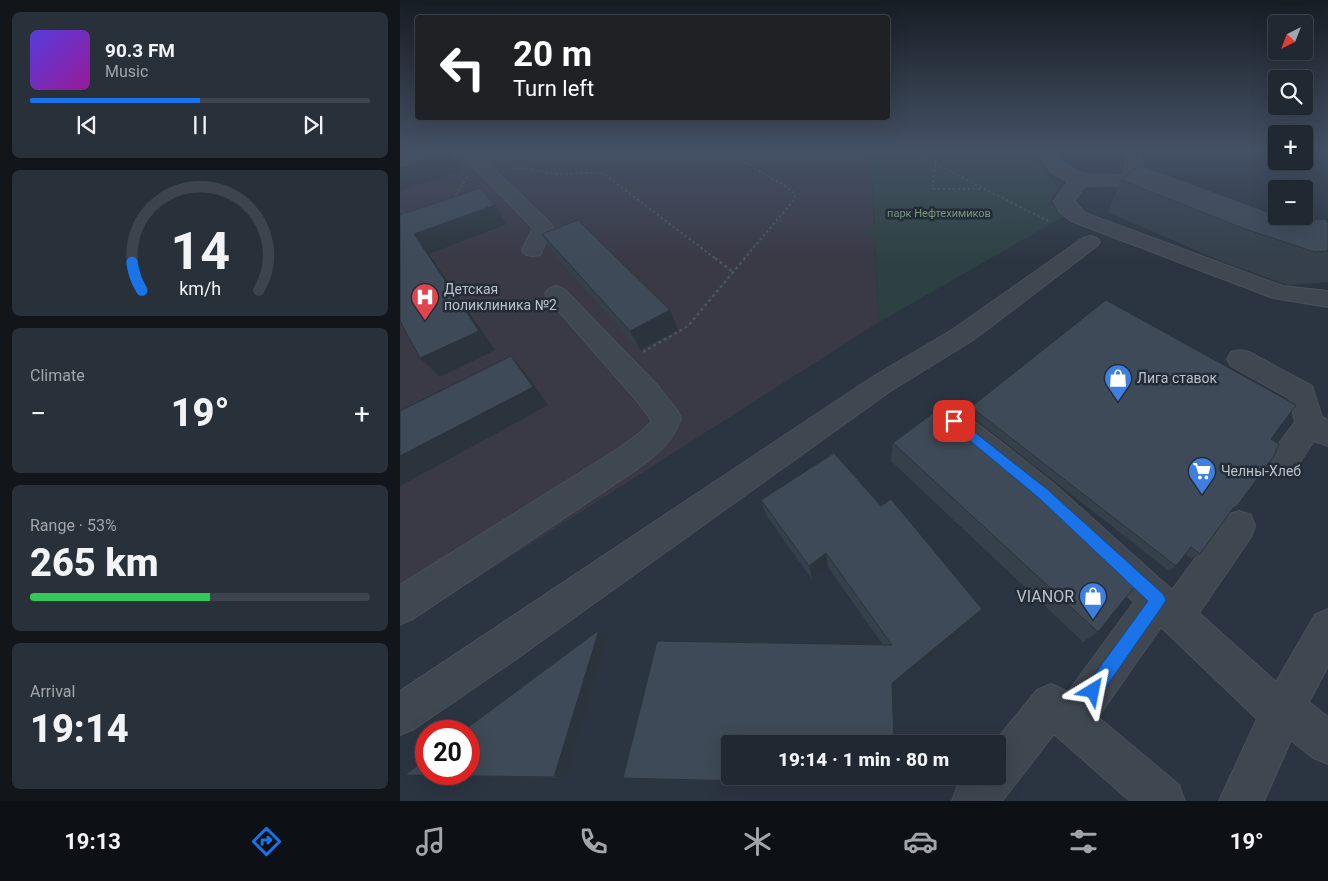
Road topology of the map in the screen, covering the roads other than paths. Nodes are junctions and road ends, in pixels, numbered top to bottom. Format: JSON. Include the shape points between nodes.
{"nodes":[{"id":1,"x":503,"y":187,"type":"edge"},
{"id":2,"x":1075,"y":187,"type":"edge"},
{"id":3,"x":1145,"y":187,"type":"edge"},
{"id":4,"x":1171,"y":198,"type":"edge"},
{"id":5,"x":1090,"y":242,"type":"road end"},
{"id":6,"x":533,"y":250,"type":"dead end"},
{"id":7,"x":556,"y":294,"type":"dead end"},
{"id":8,"x":1328,"y":298,"type":"edge"},
{"id":9,"x":1240,"y":359,"type":"dead end"},
{"id":10,"x":954,"y":421,"type":"edge"},
{"id":11,"x":1319,"y":429,"type":"edge"},
{"id":12,"x":1282,"y":463,"type":"dead end"},
{"id":13,"x":1239,"y":526,"type":"dead end"},
{"id":14,"x":400,"y":606,"type":"edge"},
{"id":15,"x":1167,"y":607,"type":"junction"},
{"id":16,"x":1328,"y":628,"type":"edge"},
{"id":17,"x":1282,"y":711,"type":"junction"},
{"id":18,"x":400,"y":715,"type":"edge"},
{"id":19,"x":1072,"y":722,"type":"junction"},
{"id":20,"x":1328,"y":743,"type":"edge"},
{"id":21,"x":1006,"y":762,"type":"edge"},
{"id":22,"x":987,"y":785,"type":"edge"},
{"id":23,"x":974,"y":801,"type":"edge"},
{"id":24,"x":1163,"y":801,"type":"edge"},
{"id":25,"x":1241,"y":801,"type":"edge"}],
"edges":[{"from":1,"to":6,"type":"street","via":[[543,227]]},
{"from":2,"to":8,"type":"street","via":[[1064,201],[1078,217],[1282,293]]},
{"from":3,"to":4,"type":"street"},
{"from":5,"to":18,"type":"street","via":[[964,334],[880,385]]},
{"from":7,"to":14,"type":"street","via":[[648,394],[667,418],[664,429],[657,438]]},
{"from":9,"to":11,"type":"street","via":[[1302,393]]},
{"from":10,"to":15,"type":"street","via":[[1056,493]]},
{"from":11,"to":12,"type":"street"},
{"from":13,"to":15,"type":"street"},
{"from":15,"to":17,"type":"street"},
{"from":15,"to":19,"type":"street"},
{"from":16,"to":17,"type":"street"},
{"from":17,"to":20,"type":"street"},
{"from":17,"to":25,"type":"street"},
{"from":19,"to":21,"type":"street","via":[[1051,704]]},
{"from":19,"to":24,"type":"street"},
{"from":22,"to":23,"type":"street"}]}
